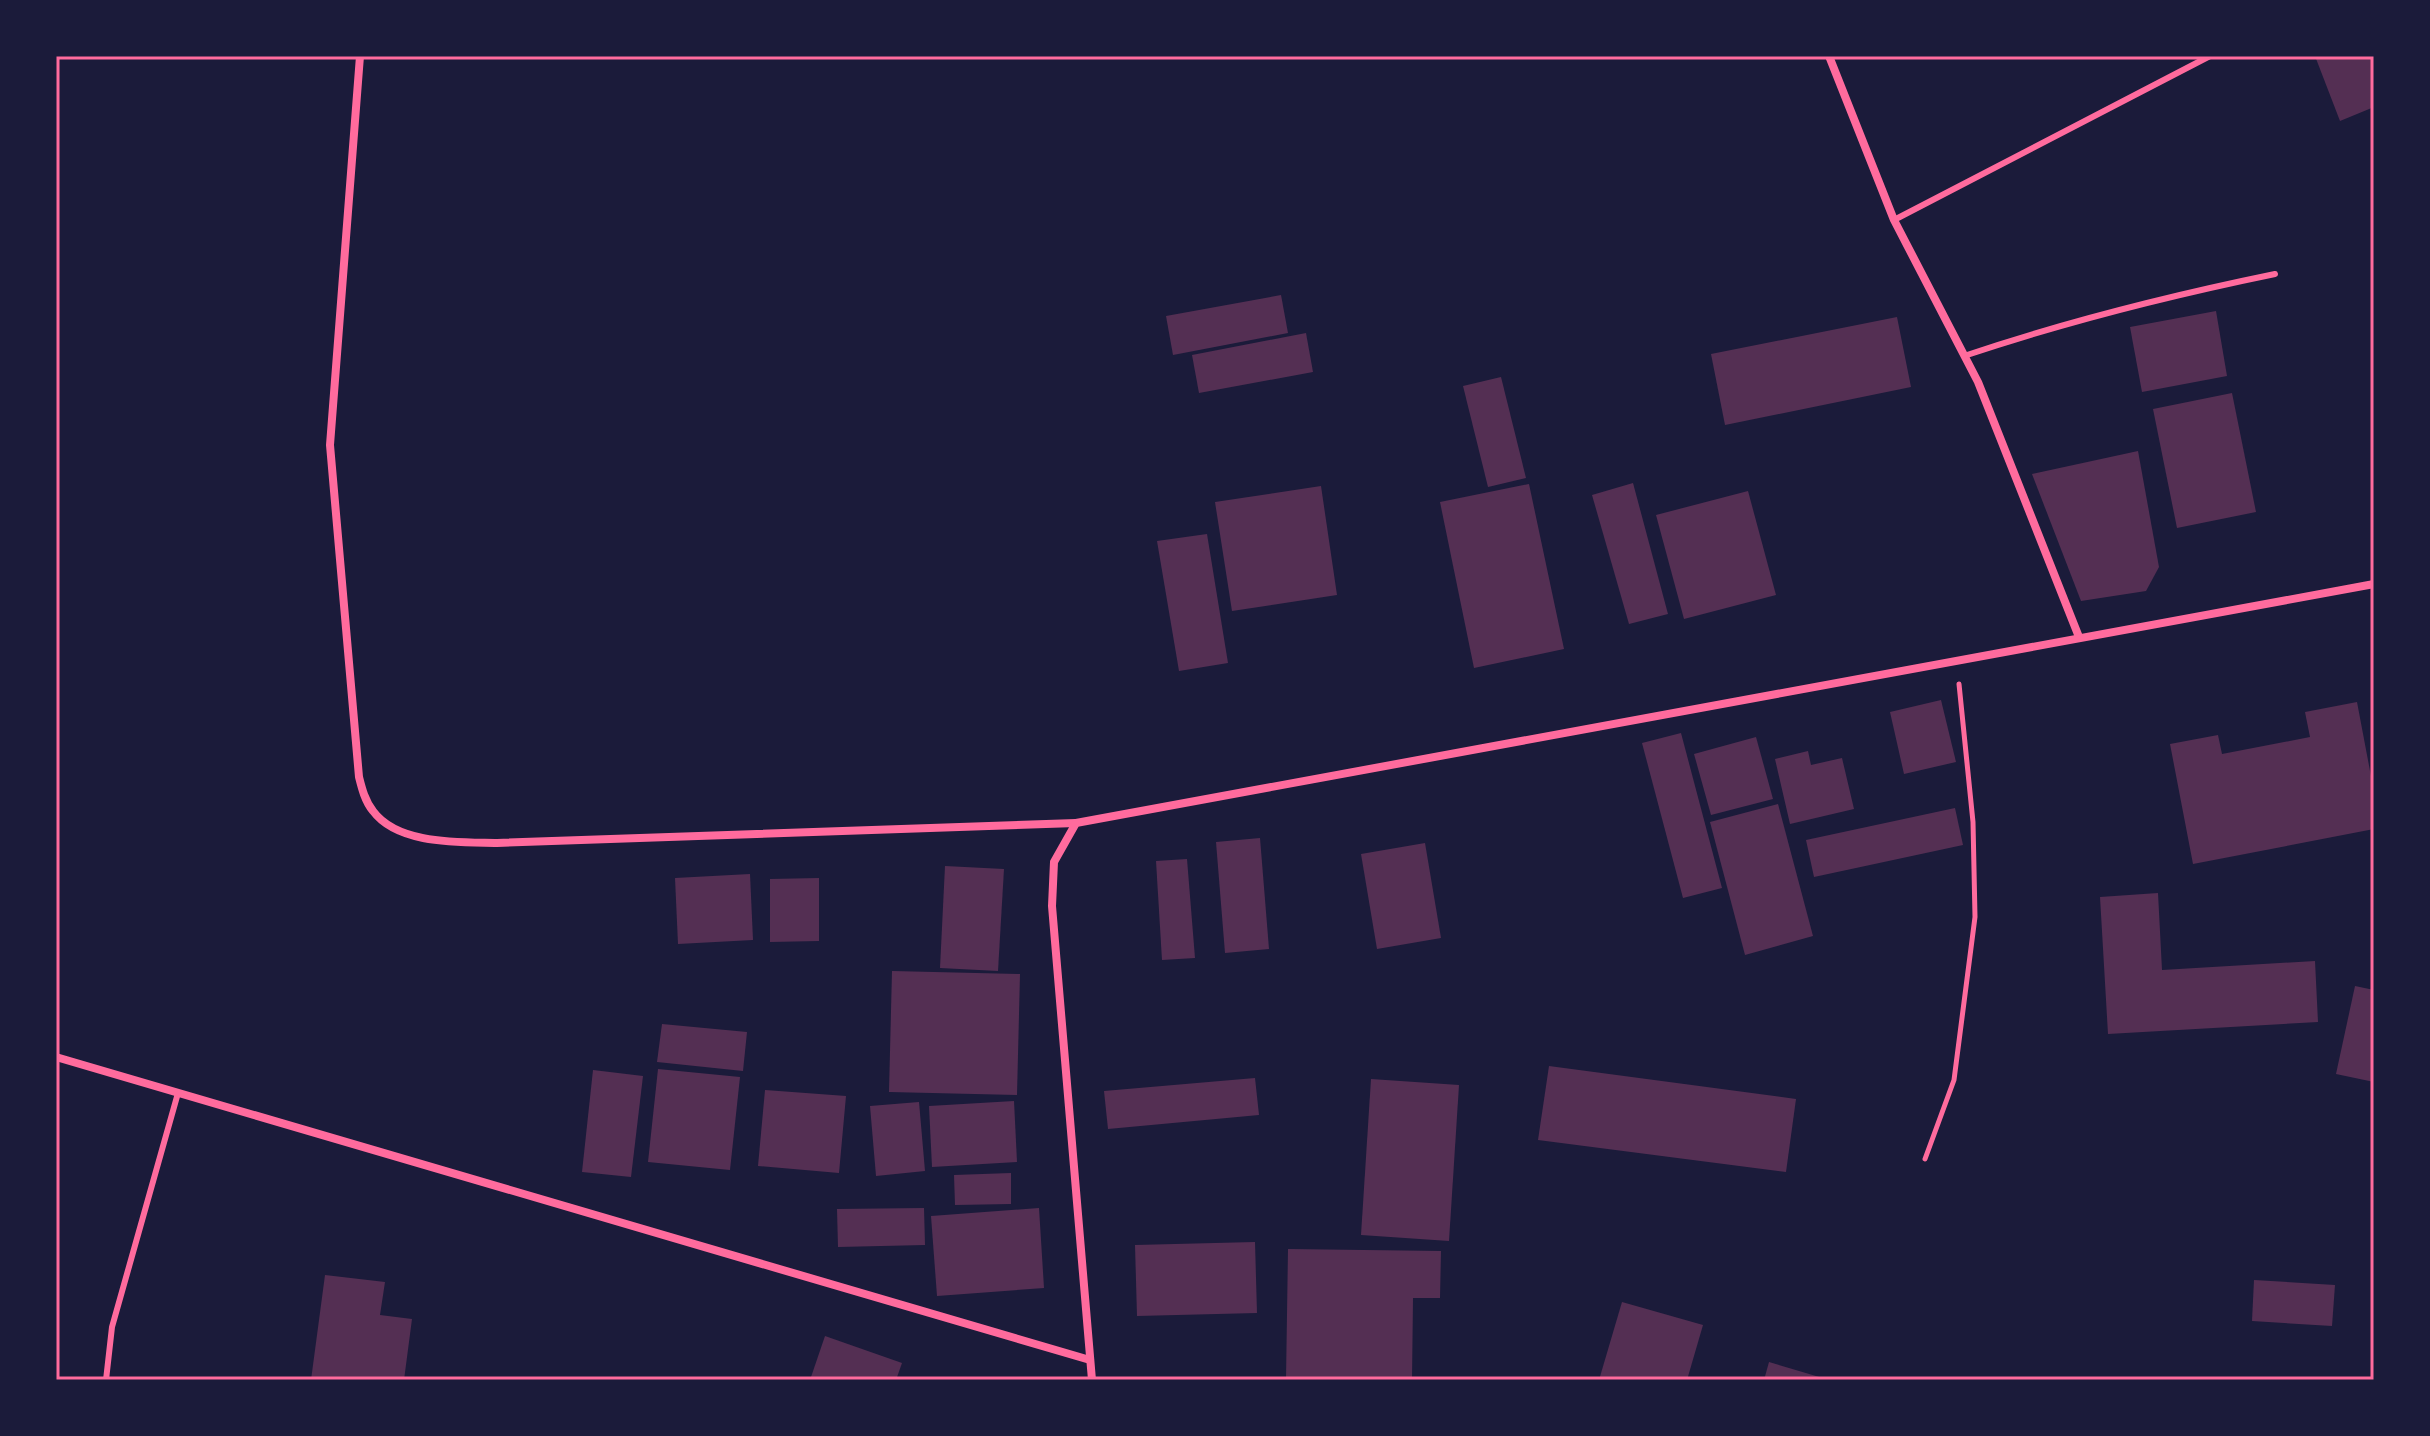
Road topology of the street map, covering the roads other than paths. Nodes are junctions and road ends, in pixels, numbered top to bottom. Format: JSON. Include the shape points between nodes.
{"nodes":[{"id":1,"x":360,"y":56,"type":"edge"},
{"id":2,"x":1829,"y":56,"type":"edge"},
{"id":3,"x":2210,"y":56,"type":"edge"},
{"id":4,"x":1894,"y":220,"type":"junction"},
{"id":5,"x":2275,"y":274,"type":"dead end"},
{"id":6,"x":1964,"y":356,"type":"junction"},
{"id":7,"x":2374,"y":584,"type":"edge"},
{"id":8,"x":2079,"y":637,"type":"junction"},
{"id":9,"x":1076,"y":823,"type":"junction"},
{"id":10,"x":56,"y":1057,"type":"edge"},
{"id":11,"x":178,"y":1093,"type":"junction"},
{"id":12,"x":1090,"y":1360,"type":"junction"},
{"id":13,"x":106,"y":1380,"type":"edge"},
{"id":14,"x":1092,"y":1380,"type":"edge"}],
"edges":[{"from":1,"to":9,"type":"street","via":[[330,445],[359,777],[374,814],[396,829],[434,841],[497,843]]},
{"from":2,"to":4,"type":"street"},
{"from":3,"to":4,"type":"lane"},
{"from":4,"to":6,"type":"street"},
{"from":5,"to":6,"type":"lane","via":[[2161,297]]},
{"from":6,"to":8,"type":"street"},
{"from":7,"to":8,"type":"street"},
{"from":8,"to":9,"type":"street"},
{"from":9,"to":12,"type":"street","via":[[1054,862],[1052,906]]},
{"from":10,"to":11,"type":"street"},
{"from":11,"to":12,"type":"street"},
{"from":11,"to":13,"type":"lane","via":[[112,1327]]},
{"from":12,"to":14,"type":"street"}]}
